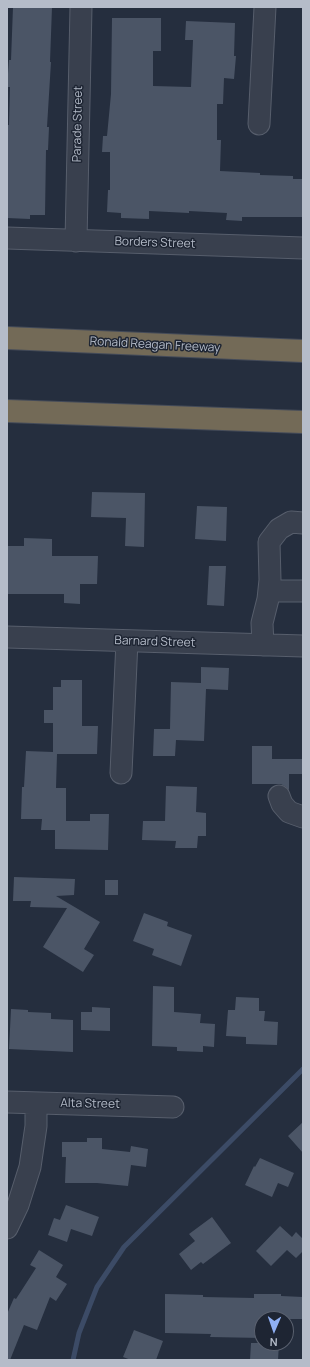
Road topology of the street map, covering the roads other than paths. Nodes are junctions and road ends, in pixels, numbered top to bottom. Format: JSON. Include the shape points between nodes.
{"nodes":[{"id":1,"x":81,"y":7,"type":"edge"},
{"id":2,"x":265,"y":7,"type":"edge"},
{"id":3,"x":259,"y":124,"type":"dead end"},
{"id":4,"x":7,"y":238,"type":"edge"},
{"id":5,"x":76,"y":241,"type":"junction"},
{"id":6,"x":303,"y":248,"type":"edge"},
{"id":7,"x":7,"y":338,"type":"edge"},
{"id":8,"x":303,"y":351,"type":"edge"},
{"id":9,"x":7,"y":411,"type":"edge"},
{"id":10,"x":303,"y":422,"type":"edge"},
{"id":11,"x":303,"y":523,"type":"edge"},
{"id":12,"x":269,"y":591,"type":"junction"},
{"id":13,"x":303,"y":591,"type":"edge"},
{"id":14,"x":7,"y":636,"type":"edge"},
{"id":15,"x":127,"y":641,"type":"junction"},
{"id":16,"x":263,"y":644,"type":"junction"},
{"id":17,"x":303,"y":646,"type":"edge"},
{"id":18,"x":121,"y":773,"type":"dead end"},
{"id":19,"x":279,"y":796,"type":"dead end"},
{"id":20,"x":303,"y":817,"type":"edge"},
{"id":21,"x":7,"y":1102,"type":"edge"},
{"id":22,"x":36,"y":1103,"type":"junction"},
{"id":23,"x":174,"y":1107,"type":"dead end"},
{"id":24,"x":7,"y":1228,"type":"edge"}],
"edges":[{"from":1,"to":5,"type":"street","name":"Parade Street"},
{"from":2,"to":3,"type":"street"},
{"from":4,"to":5,"type":"street","name":"Borders Street"},
{"from":5,"to":6,"type":"street","name":"Borders Street"},
{"from":7,"to":8,"type":"highway","name":"Ronald Reagan Freeway"},
{"from":9,"to":10,"type":"highway"},
{"from":11,"to":12,"type":"street","via":[[291,522],[279,529],[270,542]]},
{"from":12,"to":13,"type":"street"},
{"from":12,"to":16,"type":"street","via":[[262,623]]},
{"from":14,"to":15,"type":"street","name":"Barnard Street"},
{"from":15,"to":16,"type":"street","name":"Barnard Street"},
{"from":15,"to":18,"type":"street"},
{"from":16,"to":17,"type":"street","name":"Barnard Street"},
{"from":19,"to":20,"type":"street","via":[[289,812]]},
{"from":21,"to":22,"type":"street","name":"Alta Street"},
{"from":22,"to":23,"type":"street","name":"Alta Street"},
{"from":22,"to":24,"type":"street","via":[[36,1126],[30,1167],[18,1205]]}]}
